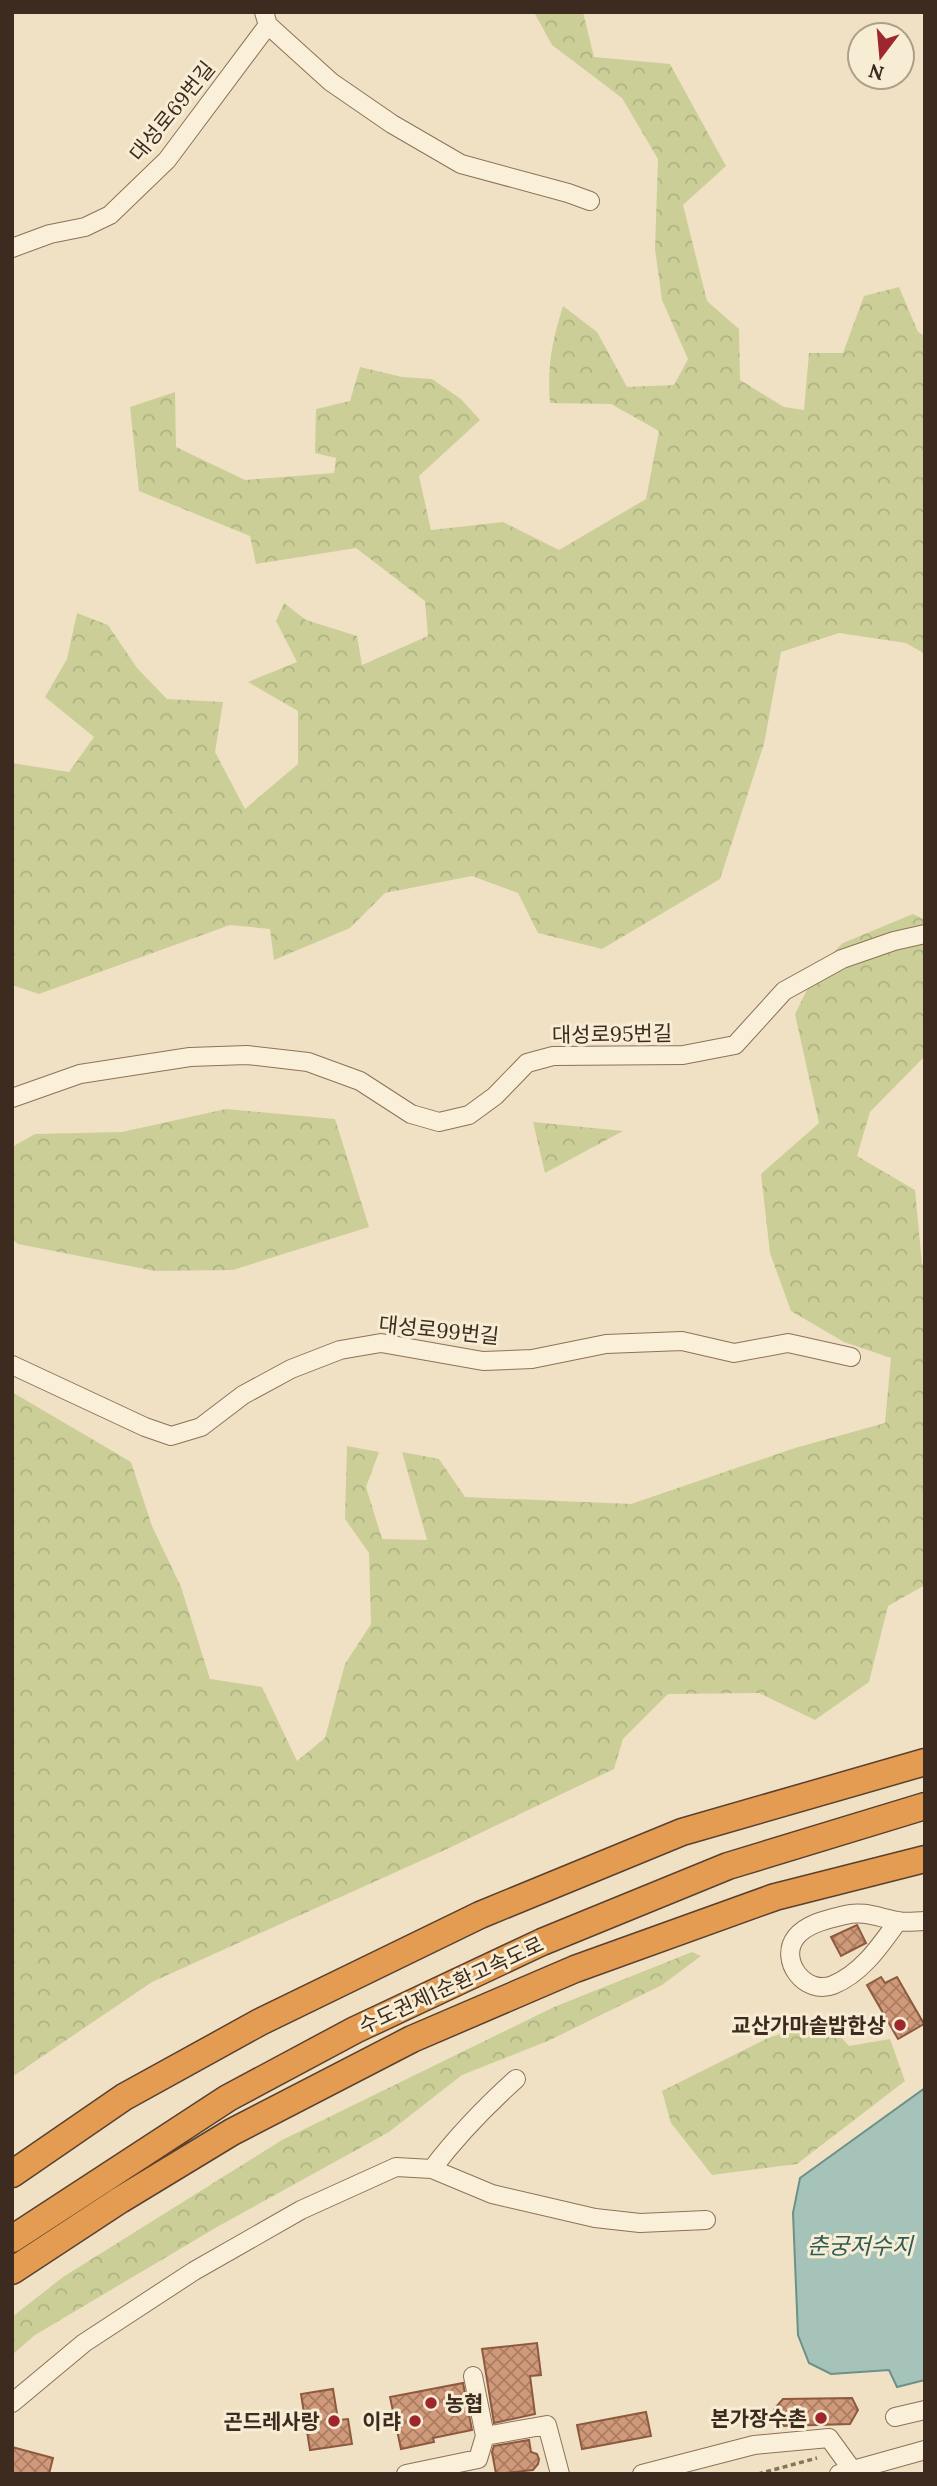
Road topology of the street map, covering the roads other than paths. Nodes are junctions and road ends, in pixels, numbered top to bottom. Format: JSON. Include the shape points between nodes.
{"nodes":[{"id":1,"x":266,"y":19,"type":"edge"},
{"id":2,"x":590,"y":201,"type":"dead end"},
{"id":3,"x":12,"y":248,"type":"edge"},
{"id":4,"x":925,"y":934,"type":"edge"},
{"id":5,"x":12,"y":1098,"type":"edge"},
{"id":6,"x":851,"y":1357,"type":"dead end"},
{"id":7,"x":12,"y":1365,"type":"edge"},
{"id":8,"x":925,"y":1762,"type":"edge"},
{"id":9,"x":925,"y":1806,"type":"edge"},
{"id":10,"x":925,"y":1859,"type":"edge"},
{"id":11,"x":898,"y":1921,"type":"junction"},
{"id":12,"x":925,"y":1921,"type":"edge"},
{"id":13,"x":516,"y":2079,"type":"dead end"},
{"id":14,"x":432,"y":2169,"type":"junction"},
{"id":15,"x":12,"y":2174,"type":"edge"},
{"id":16,"x":706,"y":2220,"type":"dead end"},
{"id":17,"x":12,"y":2239,"type":"edge"},
{"id":18,"x":12,"y":2271,"type":"edge"},
{"id":19,"x":473,"y":2376,"type":"dead end"},
{"id":20,"x":12,"y":2403,"type":"edge"},
{"id":21,"x":925,"y":2410,"type":"edge"},
{"id":22,"x":895,"y":2417,"type":"dead end"},
{"id":23,"x":485,"y":2436,"type":"junction"},
{"id":24,"x":925,"y":2450,"type":"edge"},
{"id":25,"x":477,"y":2466,"type":"edge"},
{"id":26,"x":846,"y":2472,"type":"edge"},
{"id":27,"x":406,"y":2474,"type":"edge"},
{"id":28,"x":561,"y":2474,"type":"edge"},
{"id":29,"x":642,"y":2474,"type":"edge"}],
"edges":[{"from":1,"to":2,"type":"street","via":[[331,82],[461,164]]},
{"from":1,"to":3,"type":"street","name":"대성로69번길","via":[[167,160],[110,215]]},
{"from":4,"to":5,"type":"street","name":"대성로95번길","via":[[842,959],[784,991],[735,1045],[683,1055],[553,1056],[527,1062],[495,1096],[469,1115],[439,1122],[411,1114],[360,1081],[308,1062],[247,1055],[190,1057],[80,1074]]},
{"from":6,"to":7,"type":"street","name":"대성로99번길","via":[[788,1343],[734,1353],[682,1341],[606,1344],[532,1359],[483,1360],[381,1343],[340,1350],[291,1369],[243,1395],[201,1427],[171,1436]]},
{"from":8,"to":15,"type":"highway","via":[[682,1832],[480,1915],[260,2022],[135,2091]]},
{"from":9,"to":17,"type":"highway","name":"수도권제1순환고속도로","via":[[728,1866],[542,1942],[355,2030],[228,2098]]},
{"from":10,"to":18,"type":"highway","name":"수도권제1순환고속도로","via":[[775,1898],[576,1969],[412,2039],[232,2132]]},
{"from":11,"to":11,"type":"street","via":[[848,1914],[807,1927],[795,1938],[792,1966],[801,1980],[830,1986],[872,1956]]},
{"from":11,"to":12,"type":"street"},
{"from":13,"to":14,"type":"street","via":[[477,2115]]},
{"from":14,"to":16,"type":"street","via":[[492,2194],[595,2218],[640,2223]]},
{"from":14,"to":20,"type":"street","via":[[396,2167],[301,2210],[194,2271],[84,2343]]},
{"from":19,"to":23,"type":"street"},
{"from":21,"to":22,"type":"street"},
{"from":23,"to":25,"type":"street"},
{"from":23,"to":28,"type":"street","via":[[547,2425]]},
{"from":24,"to":26,"type":"street"},
{"from":25,"to":27,"type":"street"},
{"from":26,"to":29,"type":"street","via":[[829,2438],[754,2445]]}]}
